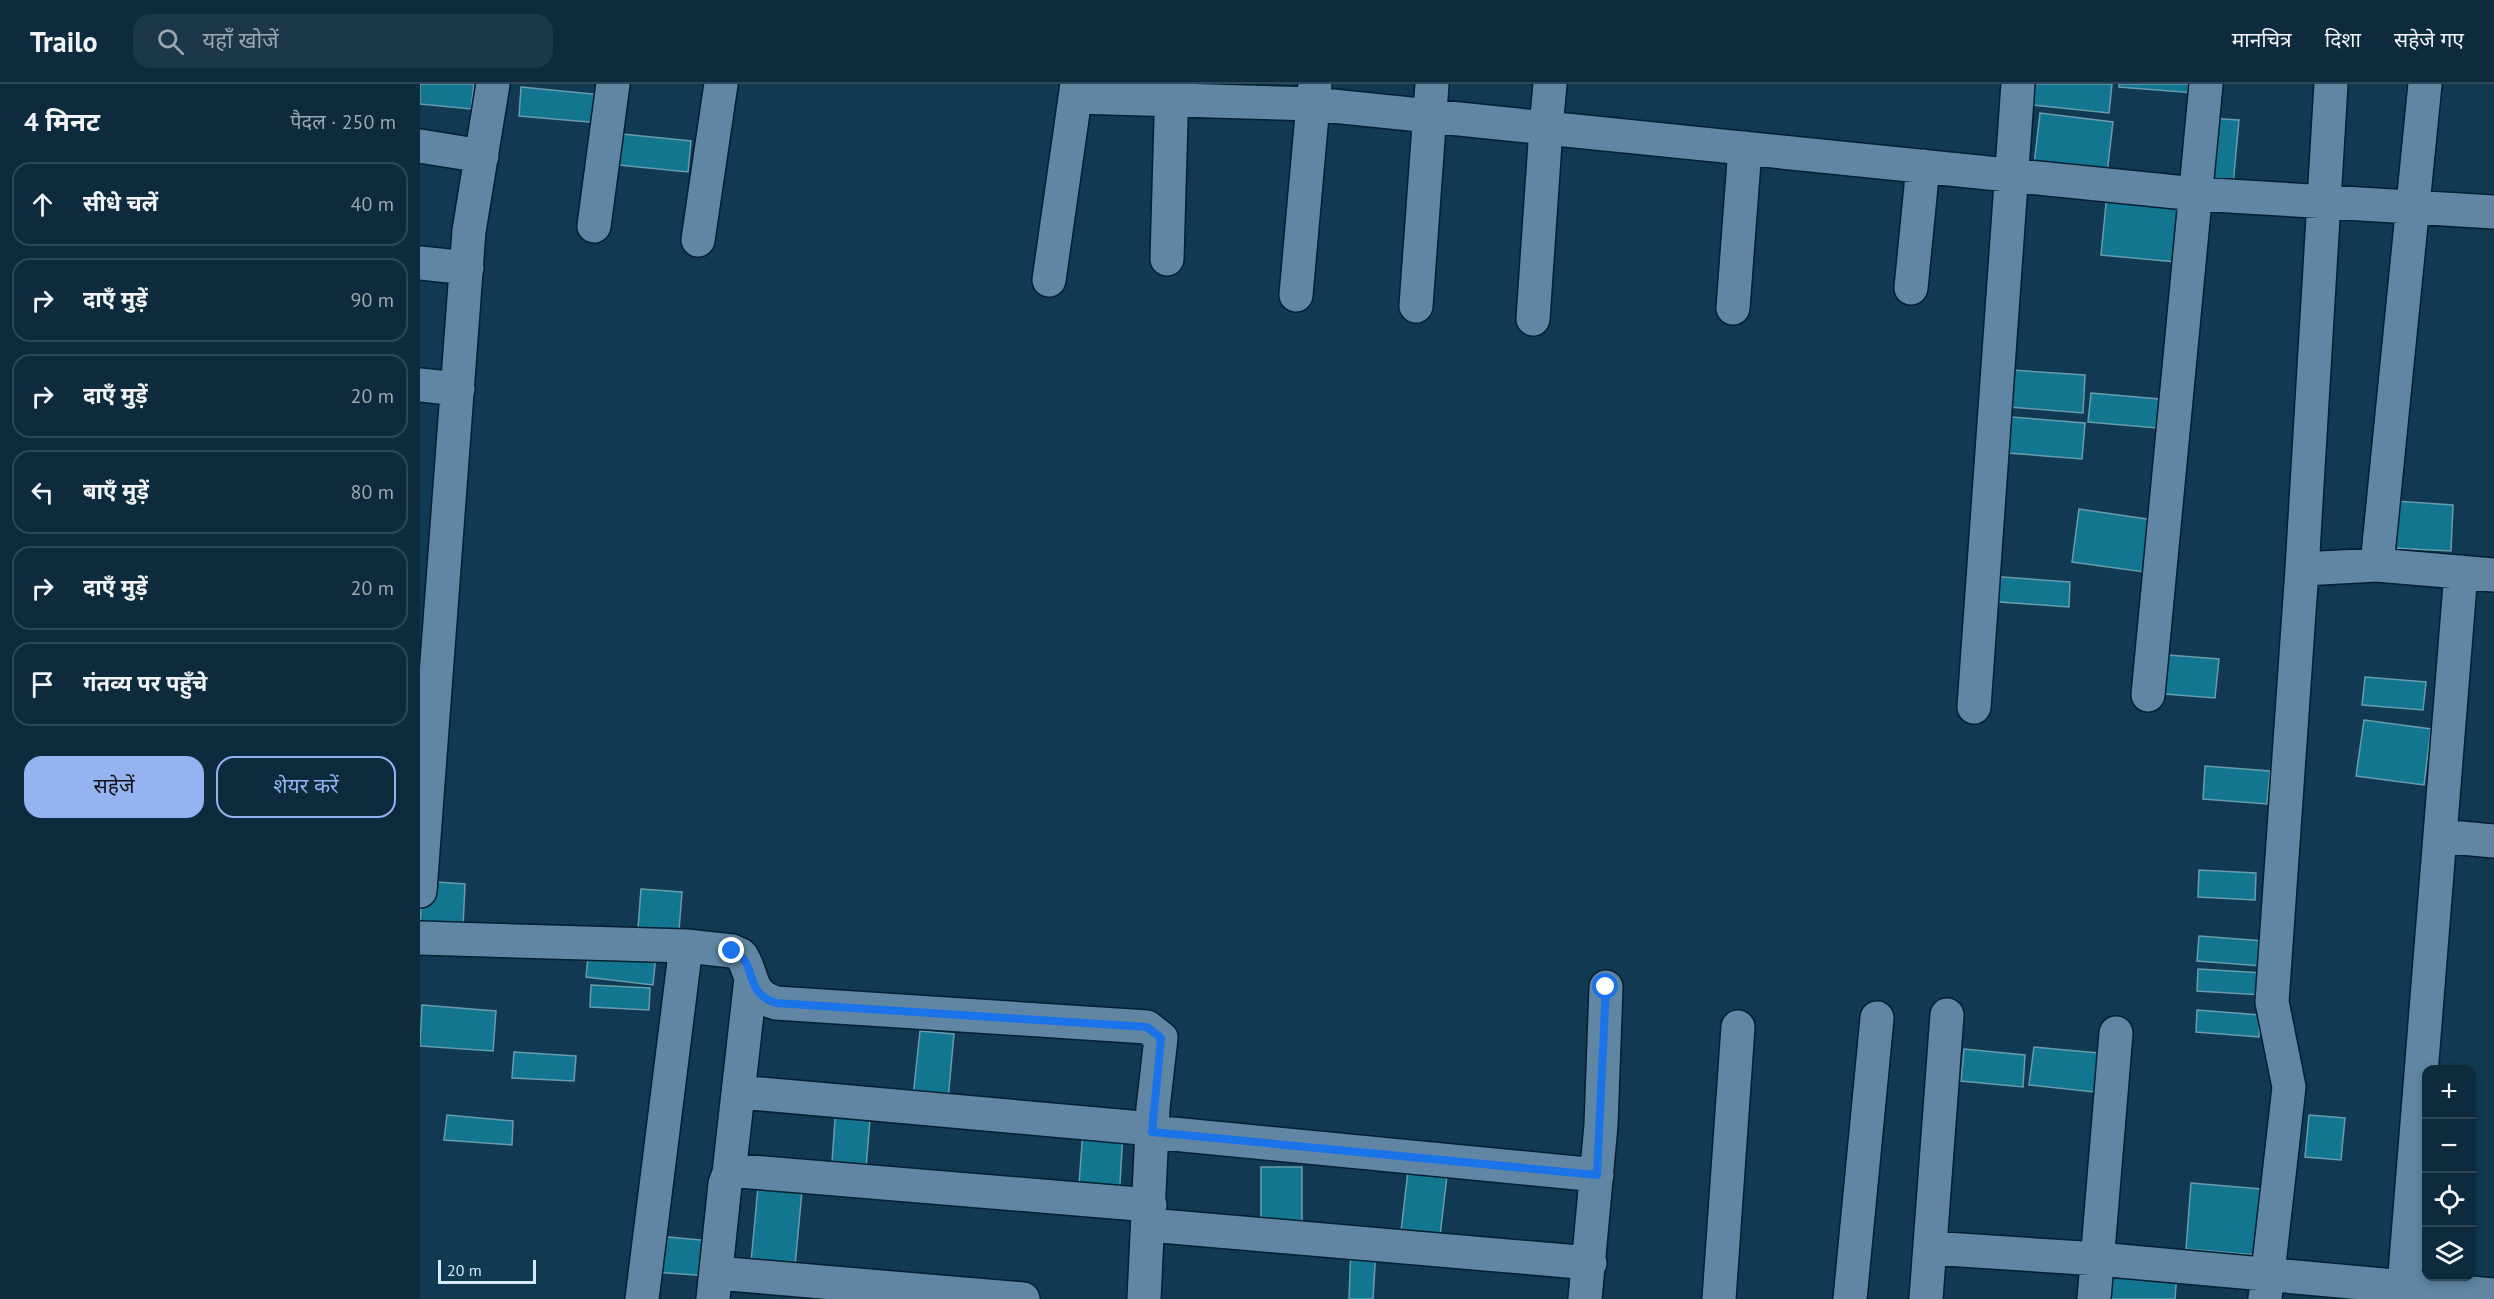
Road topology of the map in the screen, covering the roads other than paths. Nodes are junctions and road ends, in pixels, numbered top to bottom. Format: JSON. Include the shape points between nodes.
{"nodes":[{"id":1,"x":493,"y":84,"type":"edge"},
{"id":2,"x":613,"y":84,"type":"edge"},
{"id":3,"x":721,"y":84,"type":"edge"},
{"id":4,"x":1550,"y":84,"type":"edge"},
{"id":5,"x":2018,"y":84,"type":"edge"},
{"id":6,"x":2206,"y":84,"type":"edge"},
{"id":7,"x":2331,"y":84,"type":"edge"},
{"id":8,"x":2425,"y":84,"type":"edge"},
{"id":9,"x":1076,"y":91,"type":"edge"},
{"id":10,"x":1171,"y":92,"type":"edge"},
{"id":11,"x":1314,"y":94,"type":"edge"},
{"id":12,"x":1431,"y":100,"type":"edge"},
{"id":13,"x":1546,"y":128,"type":"junction"},
{"id":14,"x":420,"y":146,"type":"edge"},
{"id":15,"x":1745,"y":148,"type":"junction"},
{"id":16,"x":482,"y":156,"type":"junction"},
{"id":17,"x":1923,"y":166,"type":"junction"},
{"id":18,"x":2012,"y":174,"type":"junction"},
{"id":19,"x":2196,"y":194,"type":"junction"},
{"id":20,"x":2324,"y":203,"type":"junction"},
{"id":21,"x":2413,"y":207,"type":"junction"},
{"id":22,"x":2494,"y":212,"type":"edge"},
{"id":23,"x":594,"y":226,"type":"dead end"},
{"id":24,"x":698,"y":240,"type":"dead end"},
{"id":25,"x":1167,"y":259,"type":"dead end"},
{"id":26,"x":420,"y":263,"type":"edge"},
{"id":27,"x":467,"y":268,"type":"junction"},
{"id":28,"x":1049,"y":280,"type":"dead end"},
{"id":29,"x":1911,"y":288,"type":"dead end"},
{"id":30,"x":1296,"y":295,"type":"dead end"},
{"id":31,"x":1416,"y":306,"type":"dead end"},
{"id":32,"x":1733,"y":308,"type":"dead end"},
{"id":33,"x":1533,"y":319,"type":"dead end"},
{"id":34,"x":420,"y":385,"type":"edge"},
{"id":35,"x":458,"y":389,"type":"junction"},
{"id":36,"x":2377,"y":566,"type":"junction"},
{"id":37,"x":2302,"y":569,"type":"junction"},
{"id":38,"x":2461,"y":572,"type":"junction"},
{"id":39,"x":2494,"y":575,"type":"edge"},
{"id":40,"x":2148,"y":695,"type":"dead end"},
{"id":41,"x":1974,"y":707,"type":"dead end"},
{"id":42,"x":2440,"y":836,"type":"junction"},
{"id":43,"x":2494,"y":841,"type":"edge"},
{"id":44,"x":420,"y":891,"type":"edge"},
{"id":45,"x":420,"y":938,"type":"edge"},
{"id":46,"x":686,"y":946,"type":"junction"},
{"id":47,"x":751,"y":978,"type":"junction"},
{"id":48,"x":1606,"y":987,"type":"dead end"},
{"id":49,"x":1947,"y":1015,"type":"dead end"},
{"id":50,"x":1878,"y":1018,"type":"dead end"},
{"id":51,"x":1738,"y":1027,"type":"dead end"},
{"id":52,"x":2116,"y":1034,"type":"dead end"},
{"id":53,"x":739,"y":1092,"type":"junction"},
{"id":54,"x":1152,"y":1131,"type":"junction"},
{"id":55,"x":729,"y":1173,"type":"junction"},
{"id":56,"x":1597,"y":1175,"type":"junction"},
{"id":57,"x":1149,"y":1215,"type":"junction"},
{"id":58,"x":1930,"y":1248,"type":"junction"},
{"id":59,"x":2098,"y":1259,"type":"junction"},
{"id":60,"x":1590,"y":1263,"type":"junction"},
{"id":61,"x":714,"y":1286,"type":"edge"},
{"id":62,"x":2266,"y":1286,"type":"edge"},
{"id":63,"x":2404,"y":1294,"type":"edge"},
{"id":64,"x":2494,"y":1295,"type":"edge"},
{"id":65,"x":642,"y":1299,"type":"edge"},
{"id":66,"x":1023,"y":1299,"type":"edge"},
{"id":67,"x":1144,"y":1299,"type":"edge"},
{"id":68,"x":1585,"y":1299,"type":"edge"},
{"id":69,"x":1719,"y":1299,"type":"edge"},
{"id":70,"x":1850,"y":1299,"type":"edge"},
{"id":71,"x":1926,"y":1299,"type":"edge"},
{"id":72,"x":2094,"y":1299,"type":"edge"}],
"edges":[{"from":1,"to":16,"type":"street"},
{"from":2,"to":23,"type":"street"},
{"from":3,"to":24,"type":"street"},
{"from":4,"to":13,"type":"street"},
{"from":5,"to":18,"type":"street"},
{"from":6,"to":19,"type":"street"},
{"from":7,"to":20,"type":"street"},
{"from":8,"to":21,"type":"street"},
{"from":9,"to":10,"type":"street"},
{"from":9,"to":28,"type":"street"},
{"from":10,"to":11,"type":"street"},
{"from":10,"to":25,"type":"street"},
{"from":11,"to":12,"type":"street"},
{"from":11,"to":30,"type":"street"},
{"from":12,"to":13,"type":"street"},
{"from":12,"to":31,"type":"street"},
{"from":13,"to":15,"type":"street"},
{"from":13,"to":33,"type":"street"},
{"from":14,"to":16,"type":"street"},
{"from":15,"to":17,"type":"street"},
{"from":15,"to":32,"type":"street"},
{"from":16,"to":27,"type":"street"},
{"from":17,"to":18,"type":"street"},
{"from":17,"to":29,"type":"street"},
{"from":18,"to":19,"type":"street"},
{"from":18,"to":41,"type":"street"},
{"from":19,"to":20,"type":"street"},
{"from":19,"to":40,"type":"street"},
{"from":20,"to":21,"type":"street"},
{"from":20,"to":37,"type":"street"},
{"from":21,"to":22,"type":"street"},
{"from":21,"to":36,"type":"street"},
{"from":26,"to":27,"type":"street"},
{"from":27,"to":35,"type":"street"},
{"from":34,"to":35,"type":"street"},
{"from":35,"to":44,"type":"street"},
{"from":36,"to":37,"type":"street"},
{"from":36,"to":38,"type":"street"},
{"from":37,"to":62,"type":"street","via":[[2272,1002],[2289,1087]]},
{"from":38,"to":39,"type":"street"},
{"from":38,"to":42,"type":"street"},
{"from":42,"to":43,"type":"street"},
{"from":42,"to":63,"type":"street"},
{"from":45,"to":46,"type":"street"},
{"from":46,"to":47,"type":"street","via":[[741,955]]},
{"from":46,"to":65,"type":"street"},
{"from":47,"to":53,"type":"street"},
{"from":47,"to":54,"type":"street","via":[[763,999],[776,1003],[1147,1027],[1161,1038]]},
{"from":48,"to":56,"type":"street"},
{"from":49,"to":58,"type":"street"},
{"from":50,"to":70,"type":"street"},
{"from":51,"to":69,"type":"street"},
{"from":52,"to":59,"type":"street"},
{"from":53,"to":54,"type":"street"},
{"from":53,"to":55,"type":"street"},
{"from":54,"to":56,"type":"street"},
{"from":54,"to":57,"type":"street"},
{"from":55,"to":57,"type":"street"},
{"from":55,"to":61,"type":"street"},
{"from":56,"to":60,"type":"street"},
{"from":57,"to":60,"type":"street"},
{"from":57,"to":67,"type":"street"},
{"from":58,"to":59,"type":"street"},
{"from":58,"to":71,"type":"street"},
{"from":59,"to":62,"type":"street"},
{"from":59,"to":72,"type":"street"},
{"from":60,"to":68,"type":"street"},
{"from":61,"to":66,"type":"street"},
{"from":62,"to":63,"type":"street"},
{"from":63,"to":64,"type":"street"}]}
